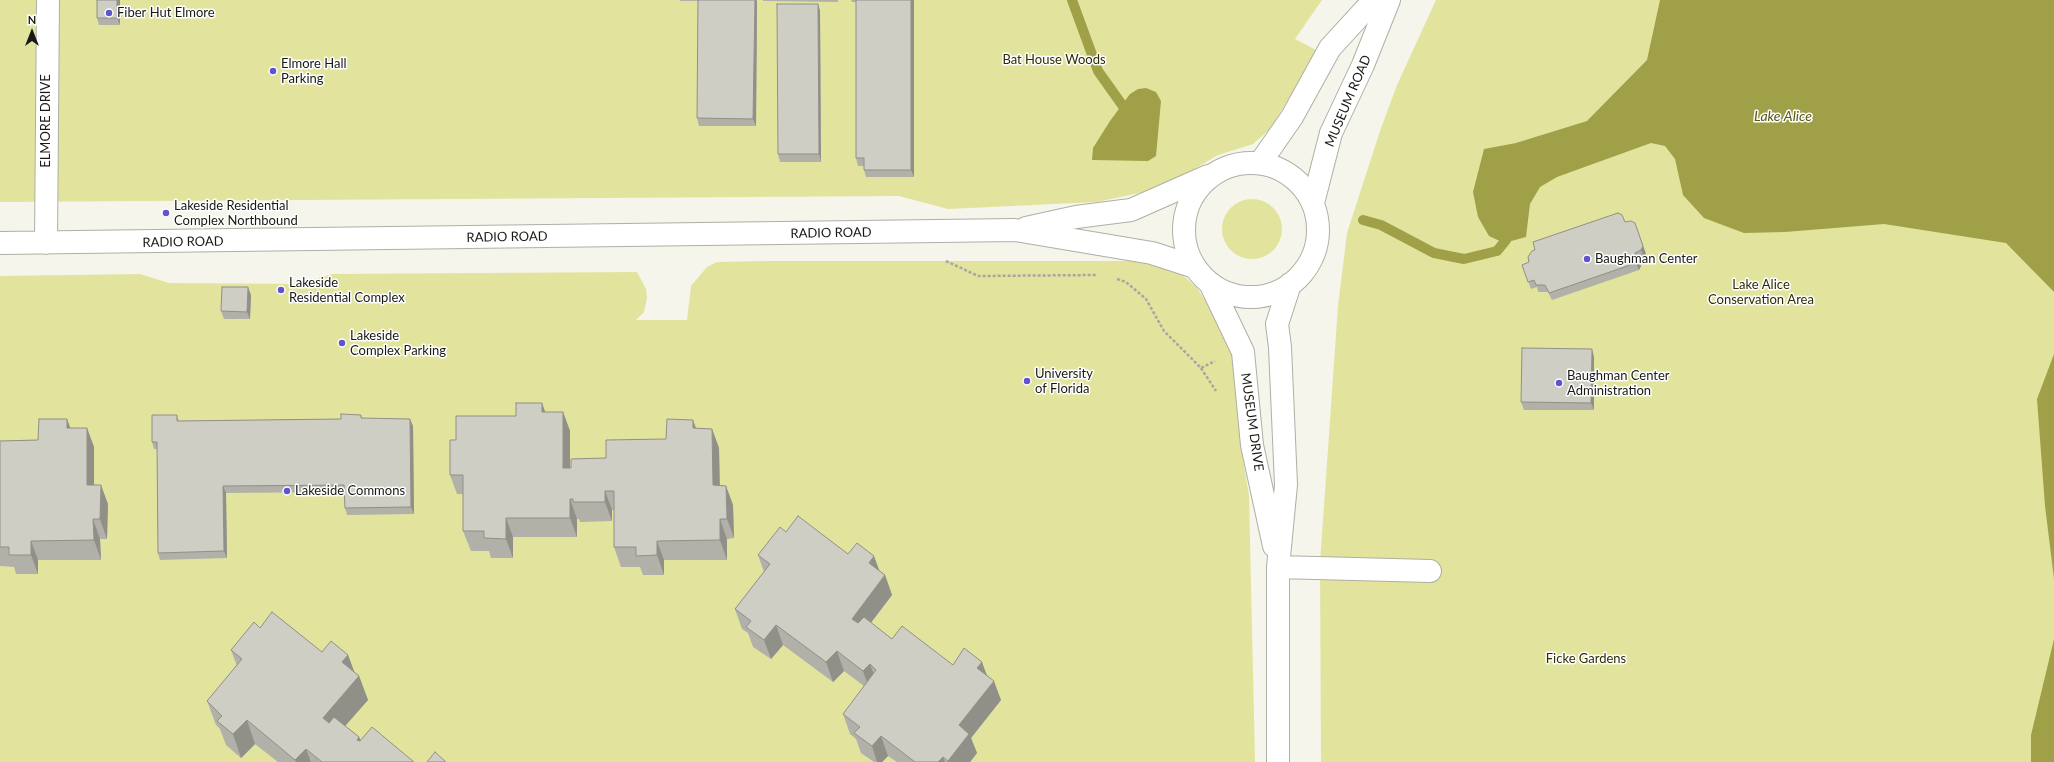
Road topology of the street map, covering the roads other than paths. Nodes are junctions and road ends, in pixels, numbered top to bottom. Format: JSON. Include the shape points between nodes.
{"nodes":[{"id":1,"x":48,"y":0,"type":"edge"},
{"id":2,"x":1374,"y":0,"type":"edge"},
{"id":3,"x":1389,"y":0,"type":"edge"},
{"id":4,"x":1260,"y":163,"type":"junction"},
{"id":5,"x":1216,"y":172,"type":"junction"},
{"id":6,"x":1313,"y":203,"type":"junction"},
{"id":7,"x":1015,"y":230,"type":"junction"},
{"id":8,"x":0,"y":243,"type":"edge"},
{"id":9,"x":46,"y":243,"type":"junction"},
{"id":10,"x":1195,"y":267,"type":"junction"},
{"id":11,"x":1210,"y":283,"type":"junction"},
{"id":12,"x":1290,"y":284,"type":"junction"},
{"id":13,"x":1278,"y":567,"type":"junction"},
{"id":14,"x":1430,"y":571,"type":"dead end"},
{"id":15,"x":1278,"y":762,"type":"edge"}],
"edges":[{"from":1,"to":9,"type":"street","name":"ELMORE DRIVE"},
{"from":2,"to":4,"type":"street","via":[[1330,48],[1292,117]]},
{"from":3,"to":6,"type":"street","name":"MUSEUM ROAD","via":[[1363,65],[1331,132]]},
{"from":4,"to":5,"type":"street","name":"MUSEUM ROAD","via":[[1238,164]]},
{"from":4,"to":6,"type":"street","name":"MUSEUM ROAD","via":[[1282,170],[1301,184]]},
{"from":5,"to":7,"type":"street","name":"RADIO ROAD","via":[[1131,210],[1076,217]]},
{"from":5,"to":10,"type":"street","name":"MUSEUM ROAD","via":[[1199,187],[1188,206],[1184,226],[1185,240]]},
{"from":6,"to":12,"type":"street","name":"MUSEUM ROAD","via":[[1318,225],[1316,248],[1306,268]]},
{"from":7,"to":9,"type":"street","name":"RADIO ROAD"},
{"from":7,"to":10,"type":"street","name":"RADIO ROAD","via":[[1152,253]]},
{"from":8,"to":9,"type":"street","name":"RADIO ROAD"},
{"from":10,"to":11,"type":"street","name":"MUSEUM ROAD"},
{"from":11,"to":12,"type":"street","name":"MUSEUM ROAD","via":[[1228,293],[1249,297],[1271,294]]},
{"from":11,"to":13,"type":"street","name":"MUSEUM DRIVE","via":[[1243,352],[1252,446]]},
{"from":12,"to":13,"type":"street","name":"MUSEUM DRIVE","via":[[1277,324],[1286,485]]},
{"from":13,"to":14,"type":"street"},
{"from":13,"to":15,"type":"street","name":"MUSEUM DRIVE"}]}
